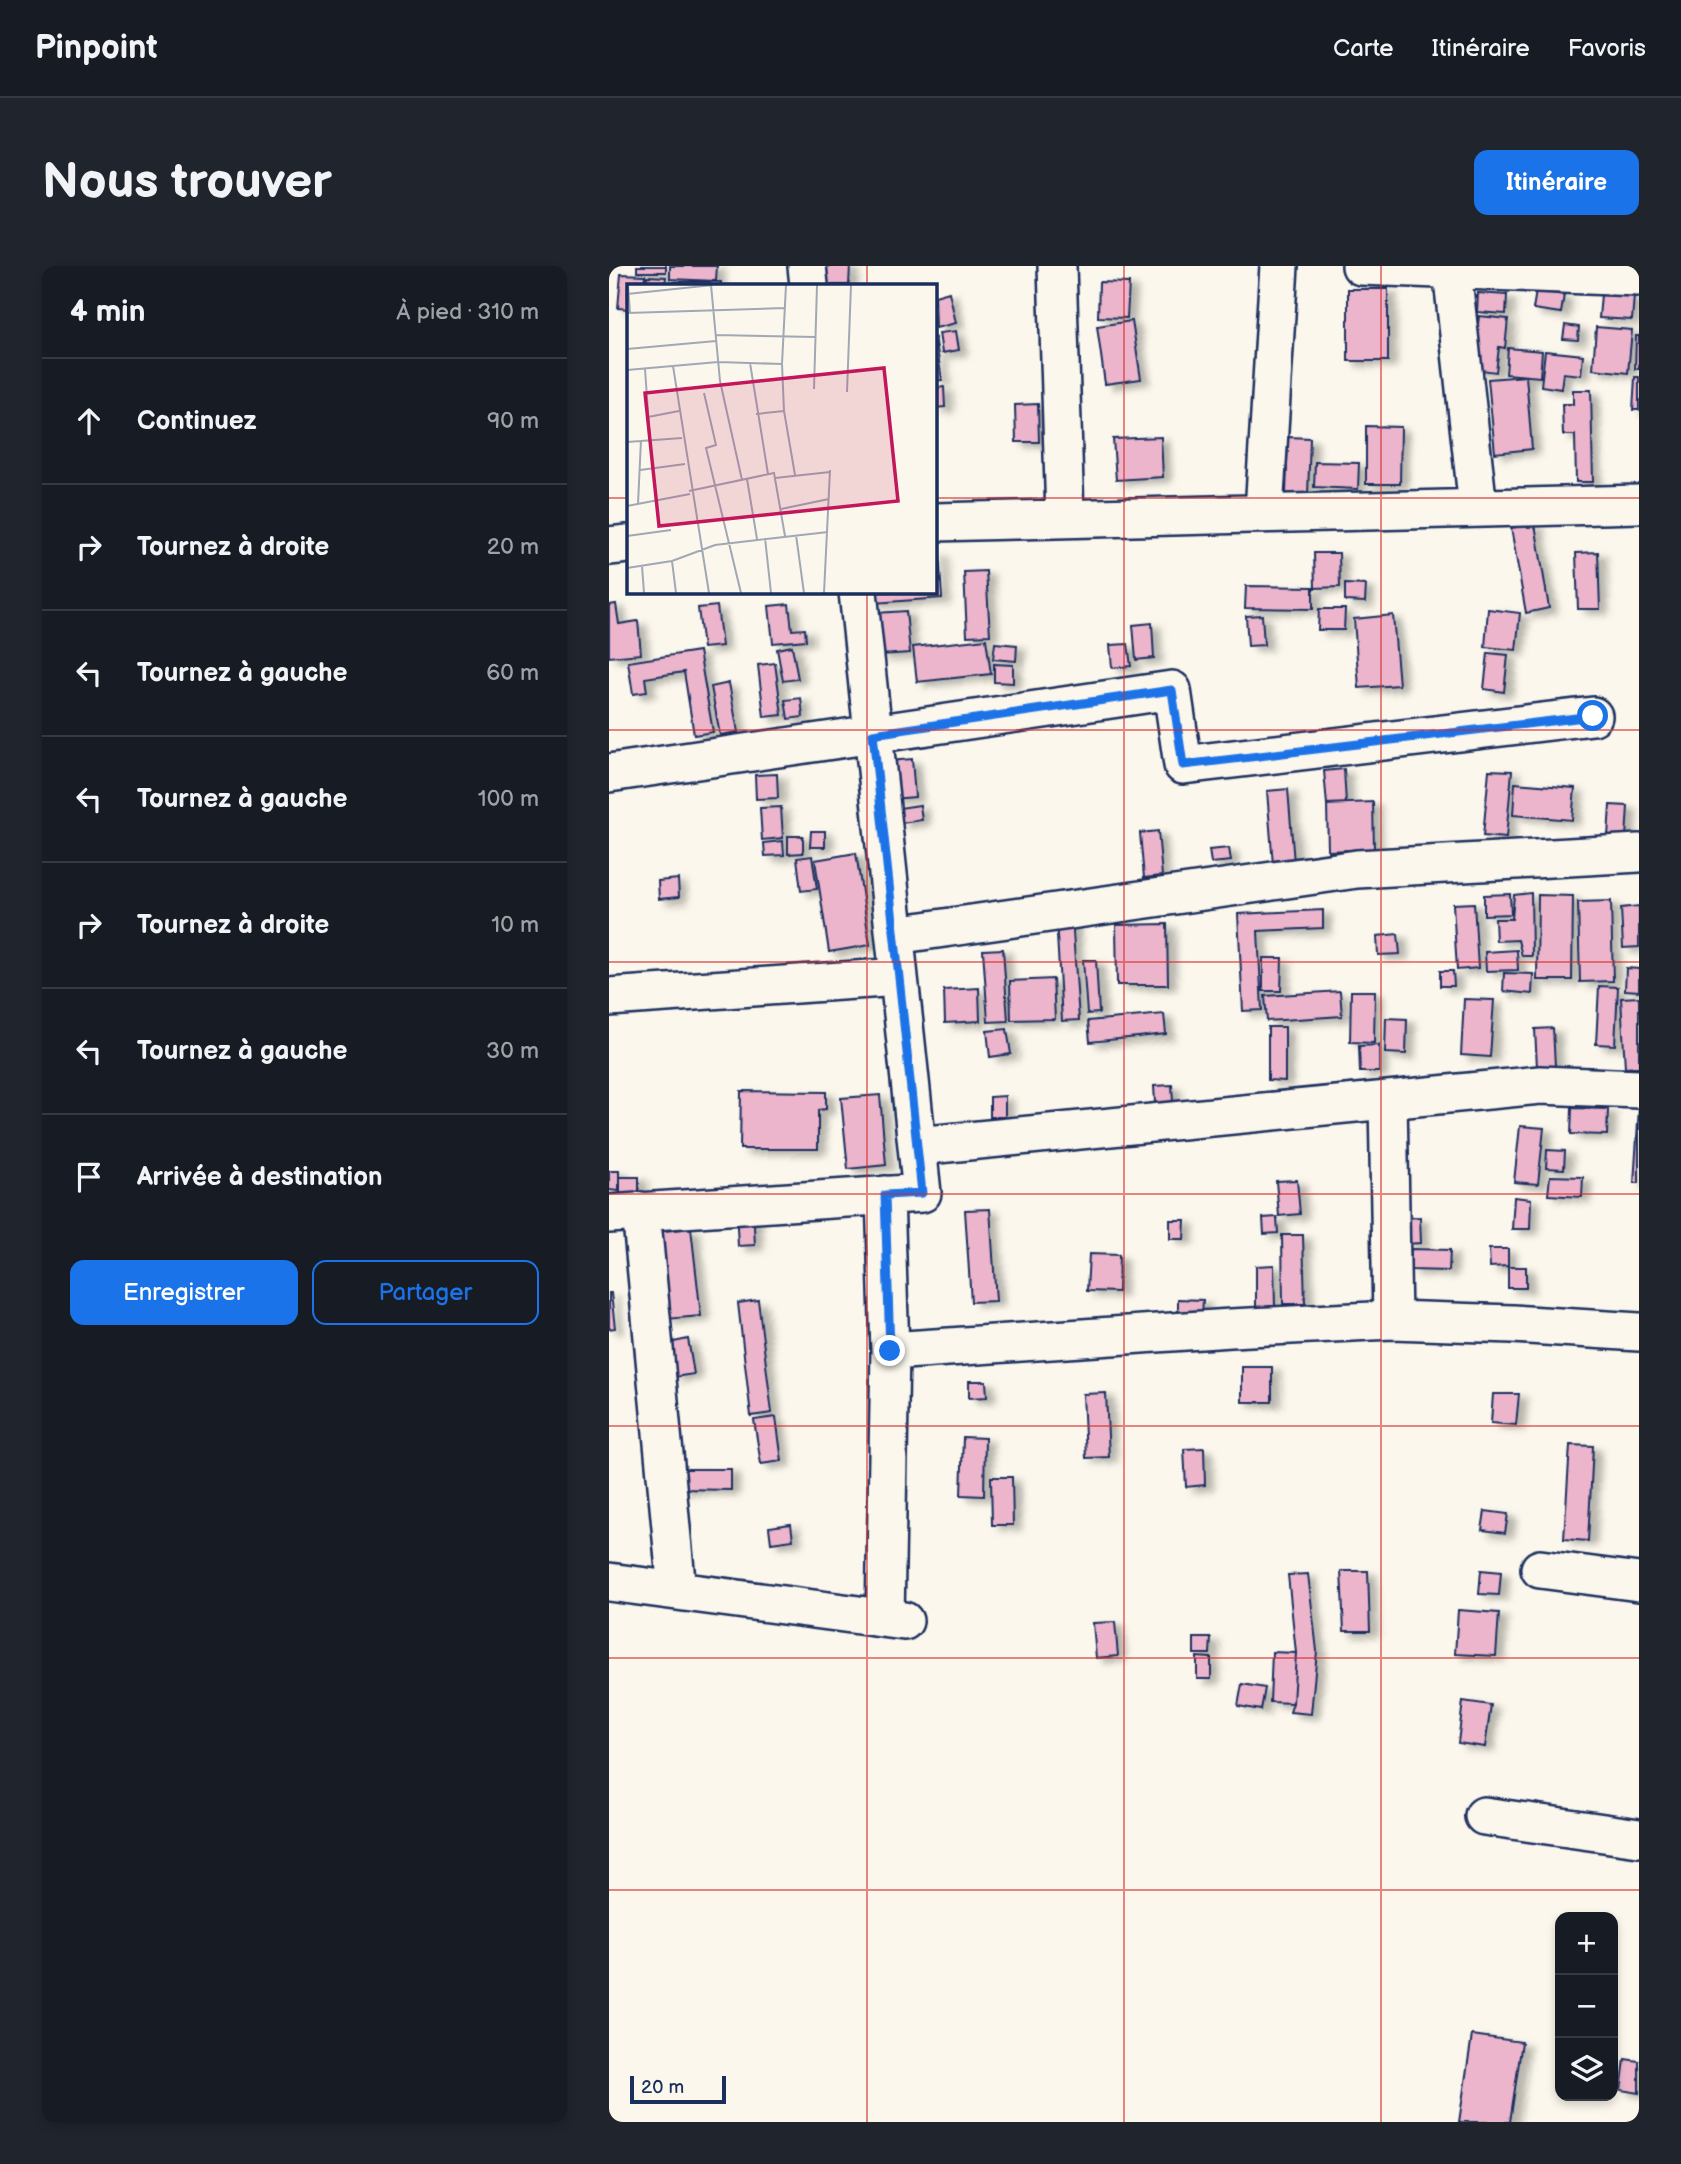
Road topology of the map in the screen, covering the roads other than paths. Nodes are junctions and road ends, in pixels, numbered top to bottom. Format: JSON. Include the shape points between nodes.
{"nodes":[{"id":1,"x":807,"y":266,"type":"edge"},
{"id":2,"x":1057,"y":266,"type":"edge"},
{"id":3,"x":1279,"y":266,"type":"edge"},
{"id":4,"x":1361,"y":266,"type":"edge"},
{"id":5,"x":1452,"y":270,"type":"junction"},
{"id":6,"x":1618,"y":273,"type":"edge"},
{"id":7,"x":809,"y":284,"type":"edge"},
{"id":8,"x":1639,"y":504,"type":"edge"},
{"id":9,"x":1478,"y":508,"type":"junction"},
{"id":10,"x":1264,"y":512,"type":"junction"},
{"id":11,"x":1065,"y":517,"type":"junction"},
{"id":12,"x":936,"y":522,"type":"edge"},
{"id":13,"x":627,"y":544,"type":"edge"},
{"id":14,"x":609,"y":545,"type":"edge"},
{"id":15,"x":858,"y":593,"type":"edge"},
{"id":16,"x":1593,"y":716,"type":"dead end"},
{"id":17,"x":873,"y":734,"type":"junction"},
{"id":18,"x":609,"y":773,"type":"edge"},
{"id":19,"x":1639,"y":853,"type":"edge"},
{"id":20,"x":895,"y":935,"type":"junction"},
{"id":21,"x":899,"y":977,"type":"junction"},
{"id":22,"x":609,"y":997,"type":"edge"},
{"id":23,"x":1639,"y":1089,"type":"edge"},
{"id":24,"x":1388,"y":1100,"type":"junction"},
{"id":25,"x":917,"y":1146,"type":"junction"},
{"id":26,"x":885,"y":1195,"type":"junction"},
{"id":27,"x":625,"y":1212,"type":"edge"},
{"id":28,"x":1392,"y":1320,"type":"junction"},
{"id":29,"x":1639,"y":1332,"type":"edge"},
{"id":30,"x":890,"y":1351,"type":"junction"},
{"id":31,"x":1540,"y":1569,"type":"dead end"},
{"id":32,"x":1639,"y":1582,"type":"edge"},
{"id":33,"x":609,"y":1583,"type":"edge"},
{"id":34,"x":677,"y":1591,"type":"junction"},
{"id":35,"x":1484,"y":1816,"type":"dead end"},
{"id":36,"x":1639,"y":1838,"type":"edge"}],
"edges":[{"from":1,"to":7,"type":"street"},
{"from":2,"to":11,"type":"street"},
{"from":3,"to":10,"type":"street"},
{"from":4,"to":5,"type":"street"},
{"from":5,"to":6,"type":"street"},
{"from":5,"to":9,"type":"street"},
{"from":8,"to":9,"type":"street"},
{"from":9,"to":10,"type":"street"},
{"from":10,"to":11,"type":"street"},
{"from":11,"to":12,"type":"street"},
{"from":13,"to":14,"type":"street"},
{"from":15,"to":17,"type":"street"},
{"from":16,"to":17,"type":"street","via":[[1183,765],[1172,690]]},
{"from":17,"to":18,"type":"street"},
{"from":17,"to":20,"type":"street"},
{"from":19,"to":20,"type":"street","via":[[1357,869]]},
{"from":20,"to":21,"type":"street"},
{"from":21,"to":22,"type":"street"},
{"from":21,"to":25,"type":"street"},
{"from":23,"to":24,"type":"street","via":[[1540,1085]]},
{"from":24,"to":25,"type":"street"},
{"from":24,"to":28,"type":"street"},
{"from":25,"to":26,"type":"street","via":[[922,1193]]},
{"from":26,"to":27,"type":"street"},
{"from":26,"to":30,"type":"street"},
{"from":27,"to":34,"type":"street"},
{"from":28,"to":29,"type":"street"},
{"from":28,"to":30,"type":"street"},
{"from":30,"to":34,"type":"street","via":[[894,1620]]},
{"from":31,"to":32,"type":"street"},
{"from":33,"to":34,"type":"street"},
{"from":35,"to":36,"type":"street"}]}
